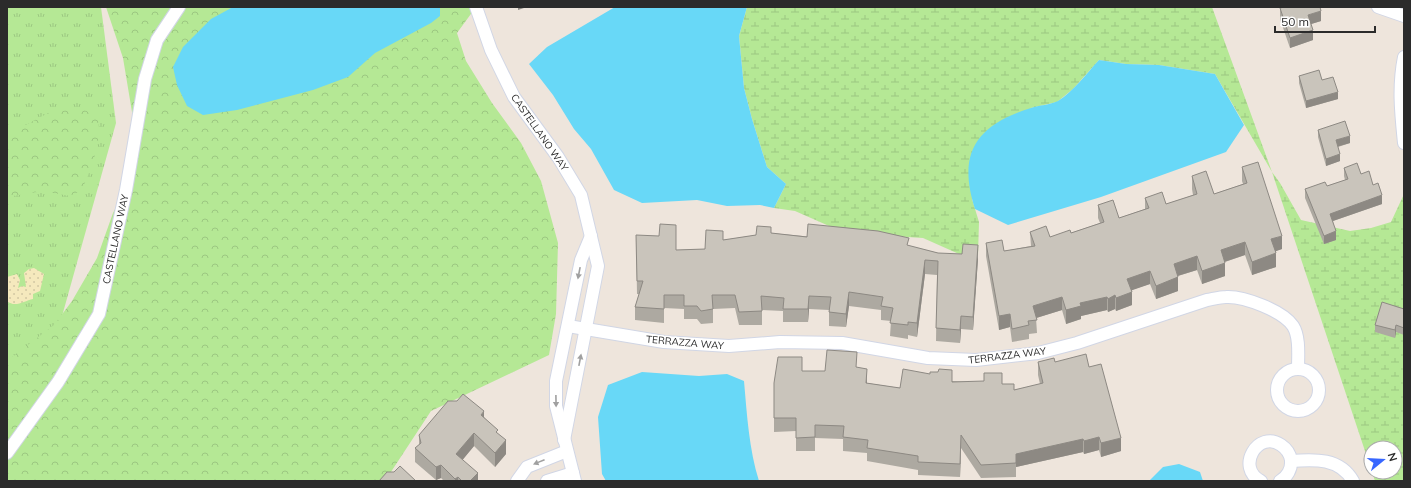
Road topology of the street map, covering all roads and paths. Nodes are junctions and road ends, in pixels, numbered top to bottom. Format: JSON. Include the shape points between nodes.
{"nodes":[{"id":1,"x":179,"y":7,"type":"edge"},
{"id":2,"x":476,"y":7,"type":"edge"},
{"id":3,"x":1378,"y":7,"type":"edge"},
{"id":4,"x":1404,"y":16,"type":"edge"},
{"id":5,"x":1404,"y":57,"type":"edge"},
{"id":6,"x":1404,"y":143,"type":"edge"},
{"id":7,"x":591,"y":236,"type":"junction"},
{"id":8,"x":568,"y":326,"type":"junction"},
{"id":9,"x":586,"y":330,"type":"junction"},
{"id":10,"x":1298,"y":369,"type":"dead end"},
{"id":11,"x":565,"y":445,"type":"junction"},
{"id":12,"x":7,"y":453,"type":"edge"},
{"id":13,"x":1291,"y":461,"type":"junction"},
{"id":14,"x":574,"y":477,"type":"edge"},
{"id":15,"x":517,"y":481,"type":"edge"},
{"id":16,"x":547,"y":481,"type":"edge"},
{"id":17,"x":1261,"y":481,"type":"edge"},
{"id":18,"x":1280,"y":481,"type":"edge"},
{"id":19,"x":1353,"y":481,"type":"edge"}],
"edges":[{"from":1,"to":12,"type":"street","name":"CASTELLANO WAY","via":[[158,40],[145,79],[127,183],[98,314],[58,382]]},
{"from":2,"to":7,"type":"street","name":"CASTELLANO WAY","via":[[491,50],[514,97],[558,157],[580,196]]},
{"from":3,"to":4,"type":"street"},
{"from":5,"to":6,"type":"street","via":[[1399,100]]},
{"from":7,"to":8,"type":"street","name":"CASTELLANO WAY","one_way":true,"via":[[581,260]]},
{"from":7,"to":9,"type":"street","name":"CASTELLANO WAY","via":[[598,266]]},
{"from":8,"to":9,"type":"street","name":"TERRAZZA WAY"},
{"from":8,"to":11,"type":"street","name":"CASTELLANO WAY","one_way":true,"via":[[556,381],[556,406]]},
{"from":9,"to":10,"type":"street","name":"TERRAZZA WAY","via":[[664,342],[729,346],[780,342],[842,343],[928,358],[976,360],[1038,353],[1077,343],[1207,300],[1227,297],[1274,310],[1293,326],[1297,340]]},
{"from":11,"to":9,"type":"street","name":"CASTELLANO WAY","one_way":true},
{"from":11,"to":14,"type":"street","name":"CASTELLANO WAY"},
{"from":11,"to":15,"type":"street","one_way":true,"via":[[527,467]]},
{"from":13,"to":17,"type":"street","via":[[1289,453],[1279,444],[1260,444],[1249,460],[1252,474]]},
{"from":13,"to":18,"type":"street","via":[[1288,473]]},
{"from":13,"to":19,"type":"street","via":[[1317,460],[1335,464],[1349,474]]},
{"from":14,"to":16,"type":"street"}]}
